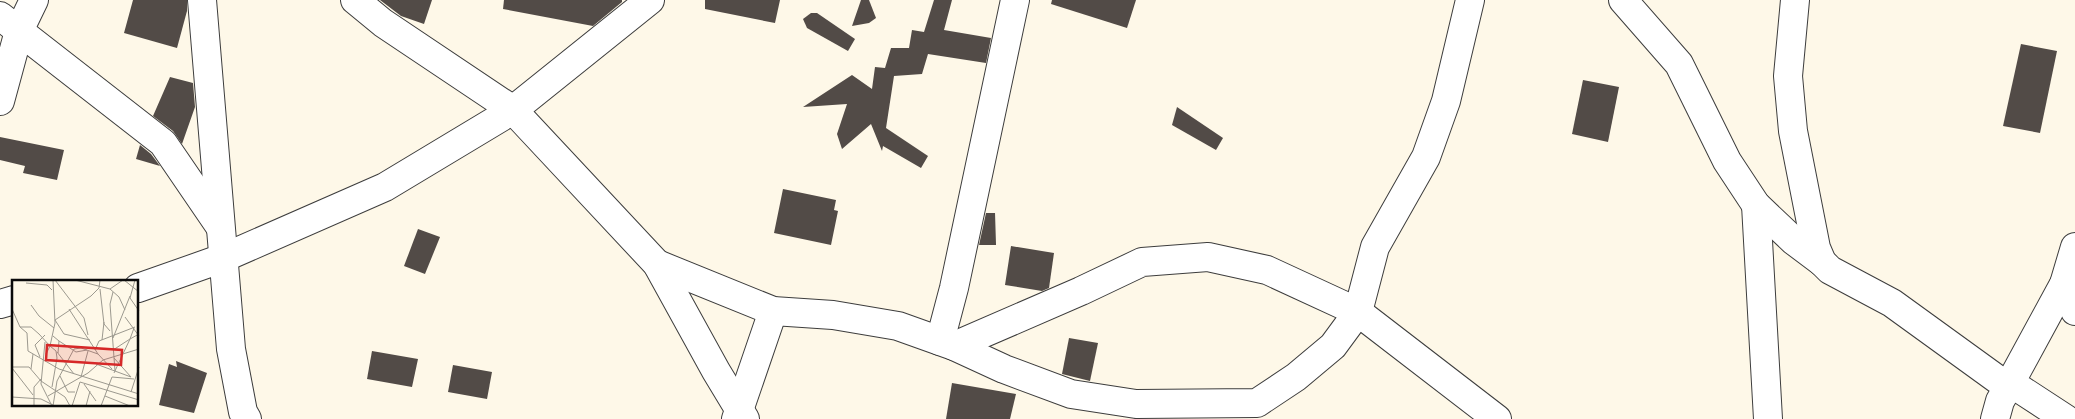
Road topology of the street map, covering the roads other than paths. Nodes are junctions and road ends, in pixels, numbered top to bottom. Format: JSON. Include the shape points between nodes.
{"nodes":[{"id":1,"x":34,"y":0,"type":"edge"},
{"id":2,"x":202,"y":0,"type":"edge"},
{"id":3,"x":355,"y":0,"type":"edge"},
{"id":4,"x":650,"y":0,"type":"edge"},
{"id":5,"x":1015,"y":0,"type":"edge"},
{"id":6,"x":1470,"y":0,"type":"edge"},
{"id":7,"x":1623,"y":0,"type":"edge"},
{"id":8,"x":1795,"y":0,"type":"edge"},
{"id":9,"x":10,"y":23,"type":"edge"},
{"id":10,"x":0,"y":101,"type":"edge"},
{"id":11,"x":513,"y":110,"type":"junction"},
{"id":12,"x":1756,"y":205,"type":"junction"},
{"id":13,"x":220,"y":226,"type":"junction"},
{"id":14,"x":2075,"y":247,"type":"edge"},
{"id":15,"x":223,"y":258,"type":"junction"},
{"id":16,"x":1822,"y":262,"type":"junction"},
{"id":17,"x":657,"y":264,"type":"junction"},
{"id":18,"x":2064,"y":284,"type":"junction"},
{"id":19,"x":139,"y":288,"type":"edge"},
{"id":20,"x":773,"y":311,"type":"junction"},
{"id":21,"x":2075,"y":311,"type":"edge"},
{"id":22,"x":1358,"y":312,"type":"junction"},
{"id":23,"x":947,"y":343,"type":"junction"},
{"id":24,"x":2008,"y":387,"type":"junction"},
{"id":25,"x":1135,"y":411,"type":"edge"},
{"id":26,"x":1262,"y":411,"type":"edge"},
{"id":27,"x":740,"y":416,"type":"edge"},
{"id":28,"x":242,"y":417,"type":"edge"},
{"id":29,"x":1497,"y":419,"type":"edge"},
{"id":30,"x":1768,"y":419,"type":"edge"},
{"id":31,"x":1994,"y":419,"type":"edge"},
{"id":32,"x":2066,"y":419,"type":"edge"}],
"edges":[{"from":1,"to":9,"type":"street"},
{"from":2,"to":13,"type":"street"},
{"from":3,"to":11,"type":"street","via":[[383,24]]},
{"from":4,"to":11,"type":"street"},
{"from":5,"to":23,"type":"street","via":[[954,288]]},
{"from":6,"to":22,"type":"street","via":[[1446,101],[1426,157],[1375,247]]},
{"from":7,"to":12,"type":"street","via":[[1679,64],[1726,161]]},
{"from":8,"to":16,"type":"street","via":[[1788,76],[1793,131],[1816,248]]},
{"from":9,"to":10,"type":"street"},
{"from":9,"to":13,"type":"street","via":[[163,143]]},
{"from":11,"to":15,"type":"street","via":[[385,187]]},
{"from":11,"to":17,"type":"street"},
{"from":12,"to":16,"type":"street"},
{"from":12,"to":30,"type":"street"},
{"from":13,"to":15,"type":"street"},
{"from":14,"to":18,"type":"street"},
{"from":15,"to":19,"type":"street"},
{"from":15,"to":28,"type":"street","via":[[231,349]]},
{"from":16,"to":24,"type":"street","via":[[1830,270],[1892,304]]},
{"from":17,"to":20,"type":"street"},
{"from":17,"to":27,"type":"street"},
{"from":18,"to":21,"type":"street"},
{"from":18,"to":24,"type":"street"},
{"from":20,"to":23,"type":"street","via":[[833,315],[898,326]]},
{"from":20,"to":27,"type":"street"},
{"from":22,"to":23,"type":"street","via":[[1267,270],[1208,257],[1142,262],[1081,291]]},
{"from":22,"to":26,"type":"street","via":[[1333,346]]},
{"from":22,"to":29,"type":"street"},
{"from":23,"to":25,"type":"street","via":[[1071,394]]},
{"from":24,"to":31,"type":"street"},
{"from":24,"to":32,"type":"street","via":[[2020,390]]},
{"from":25,"to":26,"type":"street"}]}
